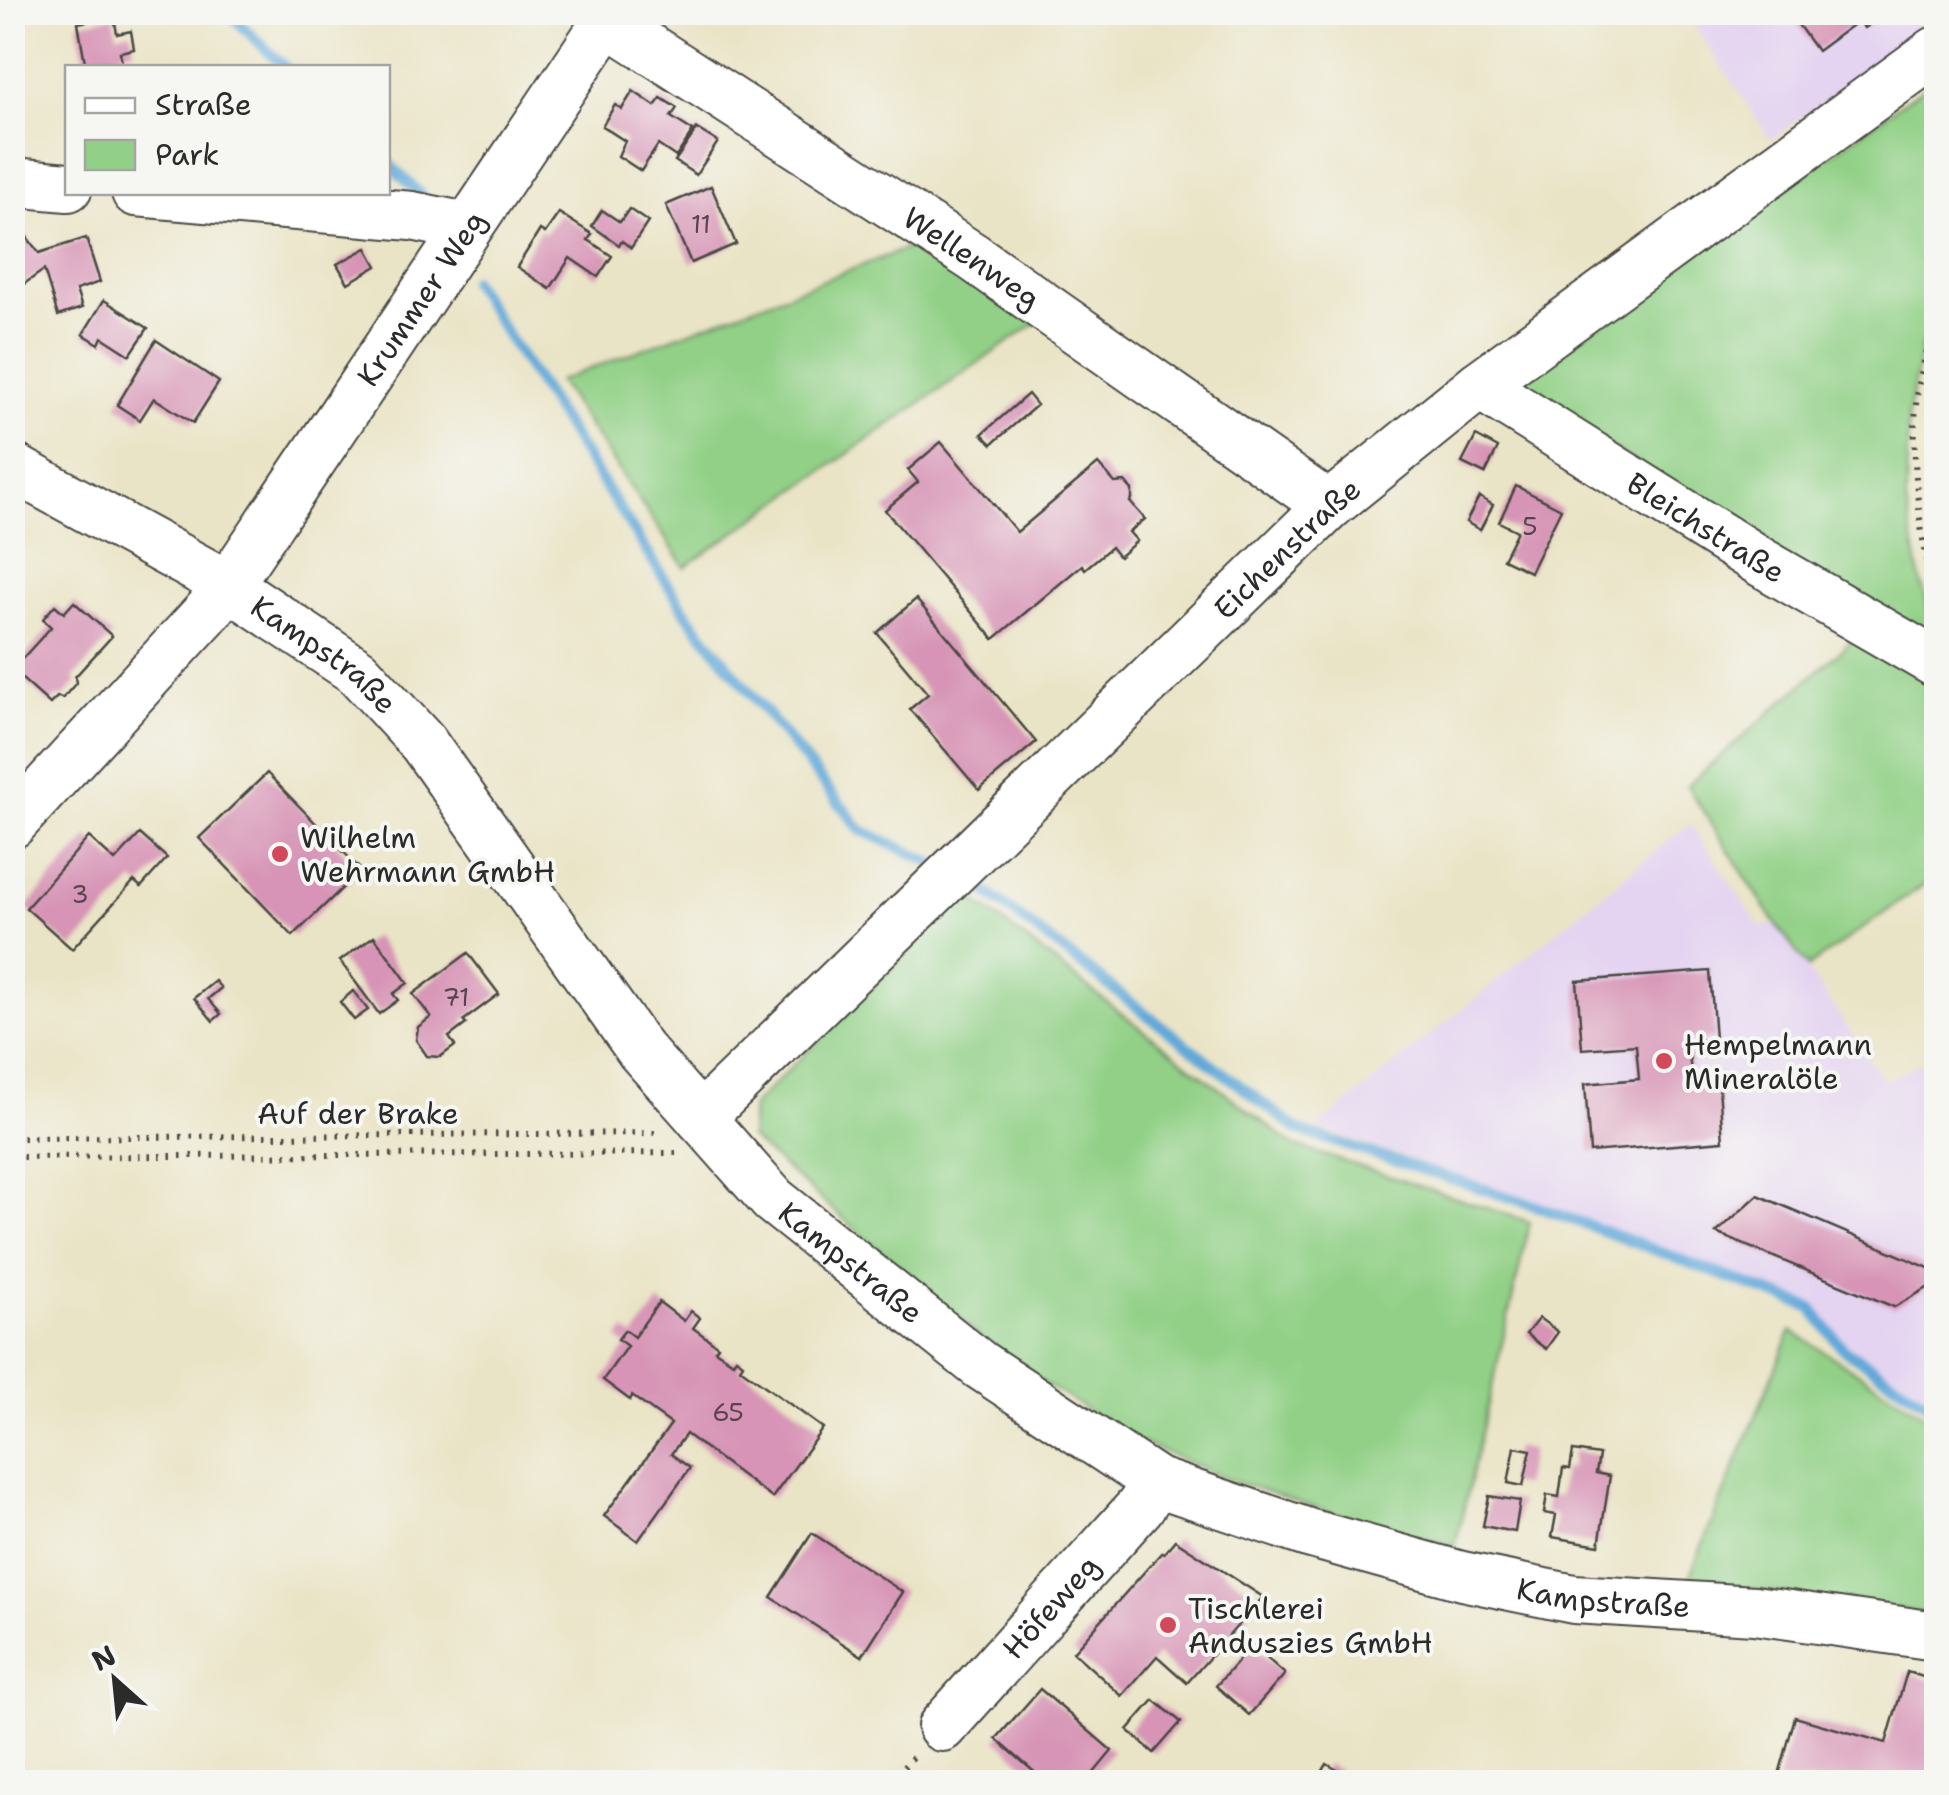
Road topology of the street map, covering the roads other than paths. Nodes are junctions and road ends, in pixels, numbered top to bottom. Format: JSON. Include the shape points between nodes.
{"nodes":[{"id":1,"x":610,"y":17,"type":"edge"},
{"id":2,"x":1936,"y":51,"type":"edge"},
{"id":3,"x":12,"y":182,"type":"edge"},
{"id":4,"x":65,"y":187,"type":"edge"},
{"id":5,"x":170,"y":195,"type":"edge"},
{"id":6,"x":467,"y":227,"type":"junction"},
{"id":7,"x":1479,"y":385,"type":"junction"},
{"id":8,"x":12,"y":468,"type":"edge"},
{"id":9,"x":1329,"y":506,"type":"junction"},
{"id":10,"x":228,"y":585,"type":"junction"},
{"id":11,"x":1936,"y":663,"type":"edge"},
{"id":12,"x":12,"y":824,"type":"edge"},
{"id":13,"x":705,"y":1124,"type":"junction"},
{"id":14,"x":1157,"y":1482,"type":"junction"},
{"id":15,"x":1936,"y":1636,"type":"edge"},
{"id":16,"x":942,"y":1727,"type":"dead end"}],
"edges":[{"from":1,"to":6,"type":"street","name":"Krummer Weg"},
{"from":1,"to":9,"type":"street","name":"Wellenweg","via":[[973,257]]},
{"from":2,"to":7,"type":"street","name":"Eichenstraße"},
{"from":3,"to":4,"type":"street"},
{"from":5,"to":6,"type":"street","via":[[412,216]]},
{"from":6,"to":10,"type":"street","name":"Krummer Weg"},
{"from":7,"to":9,"type":"street","name":"Eichenstraße"},
{"from":7,"to":11,"type":"street","name":"Bleichstraße"},
{"from":8,"to":10,"type":"street","name":"Kampstraße"},
{"from":9,"to":13,"type":"street","name":"Eichenstraße"},
{"from":10,"to":12,"type":"street","name":"Krummer Weg"},
{"from":10,"to":13,"type":"street","name":"Kampstraße","via":[[358,672],[422,743],[641,1052]]},
{"from":13,"to":14,"type":"street","name":"Kampstraße","via":[[773,1200],[980,1365]]},
{"from":14,"to":15,"type":"street","name":"Kampstraße","via":[[1424,1566],[1555,1595],[1754,1610]]},
{"from":14,"to":16,"type":"street","name":"Höfeweg"}]}
